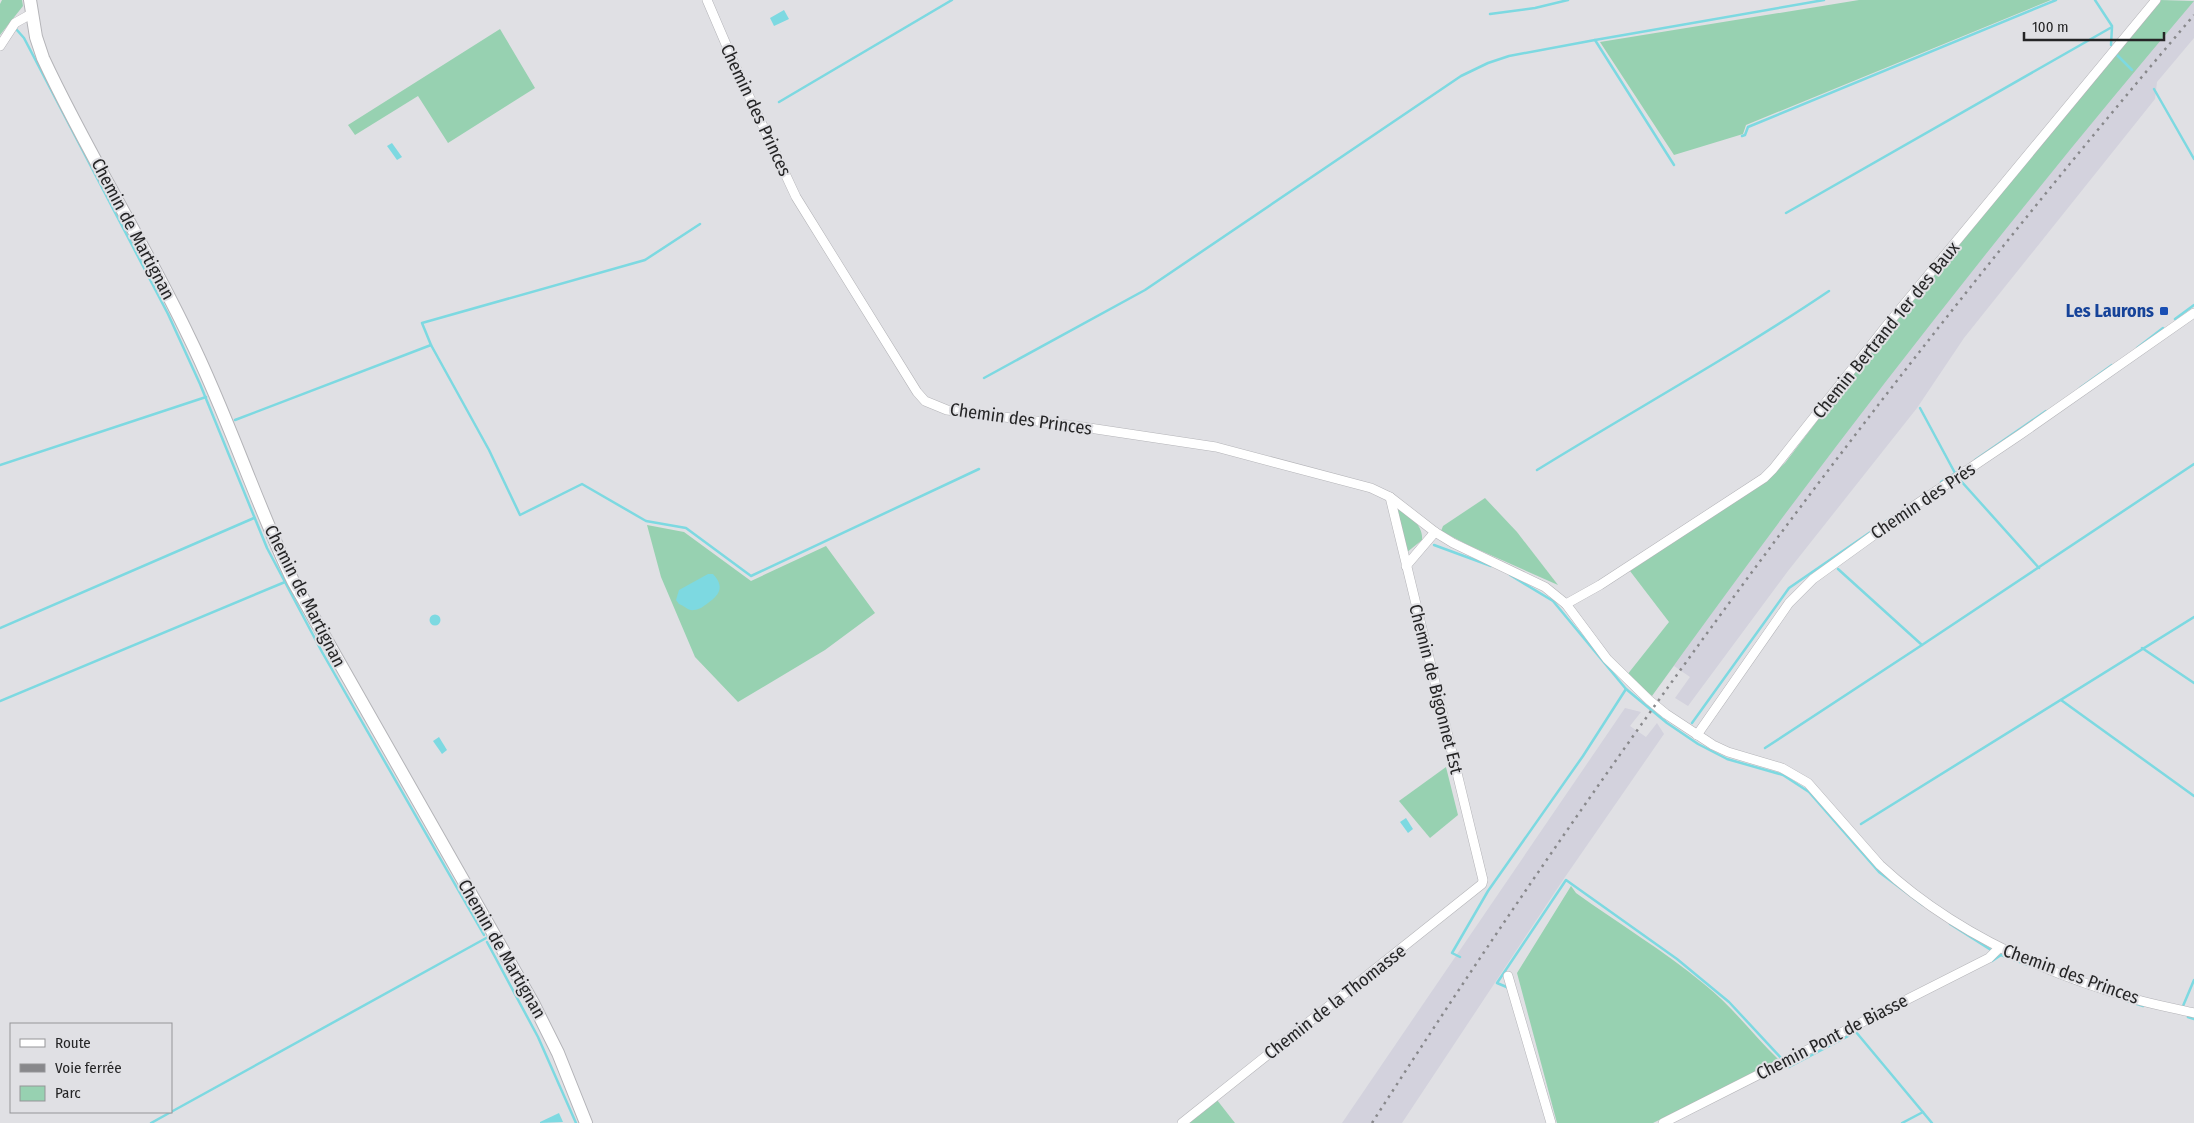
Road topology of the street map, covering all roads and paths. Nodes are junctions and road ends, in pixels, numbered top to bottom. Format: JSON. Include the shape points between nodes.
{"nodes":[{"id":1,"x":30,"y":0,"type":"edge"},
{"id":2,"x":707,"y":0,"type":"edge"},
{"id":3,"x":2156,"y":0,"type":"edge"},
{"id":4,"x":31,"y":14,"type":"junction"},
{"id":5,"x":0,"y":46,"type":"edge"},
{"id":6,"x":2194,"y":313,"type":"edge"},
{"id":7,"x":1390,"y":497,"type":"junction"},
{"id":8,"x":1435,"y":532,"type":"junction"},
{"id":9,"x":1406,"y":566,"type":"junction"},
{"id":10,"x":1566,"y":604,"type":"junction"},
{"id":11,"x":1697,"y":735,"type":"junction"},
{"id":12,"x":1483,"y":880,"type":"joint"},
{"id":13,"x":1999,"y":948,"type":"junction"},
{"id":14,"x":1508,"y":976,"type":"dead end"},
{"id":15,"x":2194,"y":1013,"type":"edge"},
{"id":16,"x":586,"y":1123,"type":"edge"},
{"id":17,"x":1182,"y":1123,"type":"edge"},
{"id":18,"x":1551,"y":1123,"type":"edge"},
{"id":19,"x":1663,"y":1123,"type":"edge"}],
"edges":[{"from":1,"to":4,"type":"main road","name":"Chemin de Martignan"},
{"from":2,"to":7,"type":"street","name":"Chemin des Princes","via":[[796,196],[925,401],[947,410],[1216,447],[1371,488]]},
{"from":3,"to":10,"type":"street","name":"Chemin Bertrand 1er des Baux","via":[[1887,325],[1774,469]]},
{"from":4,"to":5,"type":"street","via":[[15,23]]},
{"from":4,"to":16,"type":"main road","name":"Chemin de Martignan","via":[[38,44],[52,77],[191,339],[293,581],[529,995],[558,1052]]},
{"from":6,"to":11,"type":"street","name":"Chemin des Prés","via":[[1813,579],[1789,604]]},
{"from":7,"to":8,"type":"street","name":"Chemin des Princes"},
{"from":7,"to":9,"type":"street","name":"Chemin de Bigonnet Est"},
{"from":8,"to":9,"type":"street"},
{"from":8,"to":10,"type":"street","name":"Chemin des Princes","via":[[1453,544],[1545,587]]},
{"from":9,"to":12,"type":"street","name":"Chemin de Bigonnet Est"},
{"from":10,"to":11,"type":"street","name":"Chemin des Princes","via":[[1628,682]]},
{"from":11,"to":13,"type":"street","name":"Chemin des Princes","via":[[1728,752],[1795,774],[1815,791],[1893,877]]},
{"from":12,"to":17,"type":"street","name":"Chemin de la Thomasse","via":[[1478,889]]},
{"from":13,"to":15,"type":"street","name":"Chemin des Princes","via":[[2135,999]]},
{"from":13,"to":19,"type":"street","name":"Chemin Pont de Biasse","via":[[1989,958]]},
{"from":14,"to":18,"type":"street"}]}
